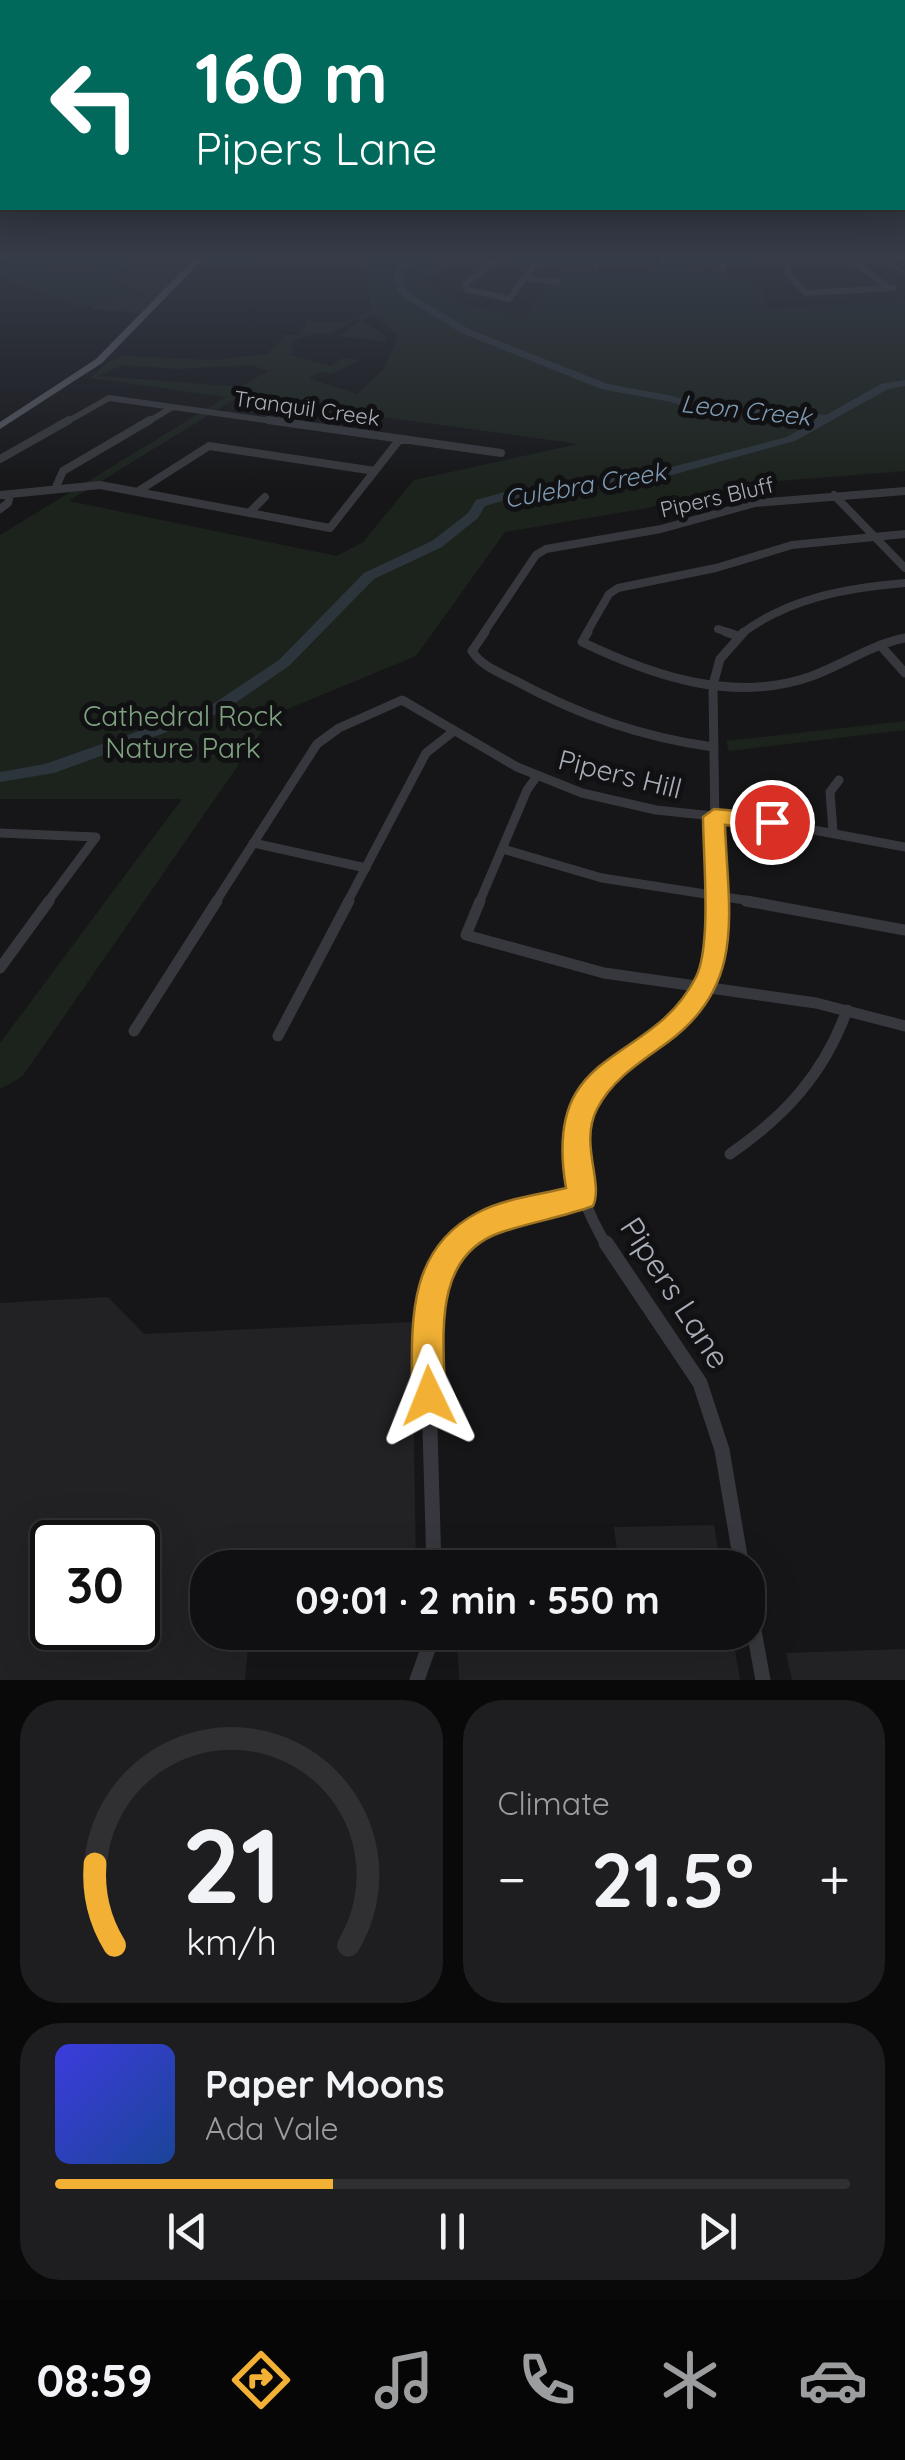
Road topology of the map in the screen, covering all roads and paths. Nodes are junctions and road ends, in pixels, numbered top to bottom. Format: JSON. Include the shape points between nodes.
{"nodes":[{"id":1,"x":126,"y":333,"type":"edge"},
{"id":2,"x":172,"y":407,"type":"junction"},
{"id":3,"x":0,"y":426,"type":"edge"},
{"id":4,"x":400,"y":439,"type":"junction"},
{"id":5,"x":500,"y":452,"type":"dead end"},
{"id":6,"x":0,"y":459,"type":"edge"},
{"id":7,"x":375,"y":470,"type":"junction"},
{"id":8,"x":56,"y":487,"type":"junction"},
{"id":9,"x":139,"y":491,"type":"junction"},
{"id":10,"x":905,"y":491,"type":"edge"},
{"id":11,"x":10,"y":494,"type":"junction"},
{"id":12,"x":834,"y":495,"type":"junction"},
{"id":13,"x":0,"y":496,"type":"edge"},
{"id":14,"x":265,"y":497,"type":"dead end"},
{"id":15,"x":0,"y":509,"type":"edge"},
{"id":16,"x":249,"y":513,"type":"junction"},
{"id":17,"x":905,"y":534,"type":"edge"},
{"id":18,"x":874,"y":536,"type":"junction"},
{"id":19,"x":905,"y":568,"type":"edge"},
{"id":20,"x":905,"y":583,"type":"edge"},
{"id":21,"x":718,"y":629,"type":"dead end"},
{"id":22,"x":735,"y":635,"type":"junction"},
{"id":23,"x":905,"y":638,"type":"edge"},
{"id":24,"x":880,"y":644,"type":"junction"},
{"id":25,"x":905,"y":673,"type":"edge"},
{"id":26,"x":713,"y":684,"type":"junction"},
{"id":27,"x":454,"y":731,"type":"junction"},
{"id":28,"x":713,"y":747,"type":"junction"},
{"id":29,"x":538,"y":776,"type":"junction"},
{"id":30,"x":839,"y":780,"type":"dead end"},
{"id":31,"x":714,"y":817,"type":"junction"},
{"id":32,"x":834,"y":832,"type":"junction"},
{"id":33,"x":0,"y":834,"type":"edge"},
{"id":34,"x":253,"y":843,"type":"junction"},
{"id":35,"x":905,"y":847,"type":"edge"},
{"id":36,"x":503,"y":849,"type":"junction"},
{"id":37,"x":366,"y":868,"type":"junction"},
{"id":38,"x":716,"y":897,"type":"junction"},
{"id":39,"x":905,"y":930,"type":"edge"},
{"id":40,"x":0,"y":968,"type":"edge"},
{"id":41,"x":705,"y":988,"type":"junction"},
{"id":42,"x":846,"y":1010,"type":"junction"},
{"id":43,"x":905,"y":1026,"type":"edge"},
{"id":44,"x":134,"y":1031,"type":"dead end"},
{"id":45,"x":278,"y":1036,"type":"dead end"},
{"id":46,"x":730,"y":1154,"type":"dead end"},
{"id":47,"x":582,"y":1197,"type":"junction"},
{"id":48,"x":433,"y":1550,"type":"edge"},
{"id":49,"x":739,"y":1550,"type":"edge"},
{"id":50,"x":427,"y":1650,"type":"edge"},
{"id":51,"x":758,"y":1650,"type":"edge"},
{"id":52,"x":416,"y":1680,"type":"edge"},
{"id":53,"x":763,"y":1680,"type":"edge"}],
"edges":[{"from":1,"to":3,"type":"main road","via":[[99,361]]},
{"from":2,"to":4,"type":"street","name":"Tranquil Creek"},
{"from":2,"to":6,"type":"street","name":"Tranquil Creek","via":[[109,398]]},
{"from":2,"to":8,"type":"street","via":[[63,472]]},
{"from":4,"to":5,"type":"street","name":"Tranquil Creek"},
{"from":4,"to":7,"type":"street"},
{"from":7,"to":9,"type":"street","via":[[209,446]]},
{"from":7,"to":16,"type":"street","via":[[330,528]]},
{"from":8,"to":9,"type":"street"},
{"from":8,"to":11,"type":"street"},
{"from":9,"to":16,"type":"street"},
{"from":10,"to":12,"type":"street","name":"Pipers Bluff"},
{"from":11,"to":13,"type":"street"},
{"from":11,"to":15,"type":"street"},
{"from":12,"to":18,"type":"street"},
{"from":12,"to":28,"type":"street","name":"Pipers Bluff","via":[[755,504],[540,553],[472,651],[474,658],[596,722]]},
{"from":14,"to":16,"type":"street"},
{"from":17,"to":18,"type":"street"},
{"from":18,"to":19,"type":"street"},
{"from":18,"to":26,"type":"street","via":[[792,545],[613,591],[582,642],[649,674]]},
{"from":20,"to":22,"type":"street","via":[[817,597]]},
{"from":21,"to":22,"type":"street"},
{"from":22,"to":26,"type":"street","name":"Pipers Lane","via":[[720,654]]},
{"from":23,"to":24,"type":"street"},
{"from":24,"to":25,"type":"street"},
{"from":24,"to":26,"type":"street","via":[[805,684]]},
{"from":26,"to":28,"type":"street","name":"Pipers Lane"},
{"from":27,"to":29,"type":"street","name":"Pipers Hill"},
{"from":27,"to":34,"type":"street","name":"Pipers Hill","via":[[402,700],[340,728],[322,740]]},
{"from":27,"to":37,"type":"street","via":[[426,753]]},
{"from":28,"to":31,"type":"street","name":"Pipers Lane"},
{"from":29,"to":31,"type":"street","name":"Pipers Hill","via":[[618,802]]},
{"from":29,"to":36,"type":"street"},
{"from":30,"to":32,"type":"street","via":[[830,792]]},
{"from":31,"to":32,"type":"street","name":"Pipers Hill"},
{"from":31,"to":38,"type":"street","name":"Pipers Lane"},
{"from":32,"to":35,"type":"street","name":"Pipers Hill"},
{"from":33,"to":40,"type":"street","via":[[96,837]]},
{"from":34,"to":37,"type":"street"},
{"from":34,"to":44,"type":"street"},
{"from":36,"to":38,"type":"street","via":[[576,874]]},
{"from":36,"to":41,"type":"street","via":[[466,936],[604,973]]},
{"from":37,"to":45,"type":"street"},
{"from":38,"to":39,"type":"street"},
{"from":38,"to":41,"type":"street","name":"Pipers Lane","via":[[716,954]]},
{"from":41,"to":42,"type":"street"},
{"from":41,"to":47,"type":"street","name":"Pipers Lane","via":[[681,1020],[609,1070],[586,1102],[574,1152]]},
{"from":42,"to":43,"type":"street"},
{"from":42,"to":46,"type":"street","via":[[814,1083],[771,1127]]},
{"from":47,"to":48,"type":"street","via":[[480,1226],[454,1248],[434,1280],[427,1326]]},
{"from":47,"to":49,"type":"street","name":"Pipers Lane","via":[[700,1384],[715,1426]]},
{"from":50,"to":52,"type":"street"},
{"from":51,"to":53,"type":"street"}]}
